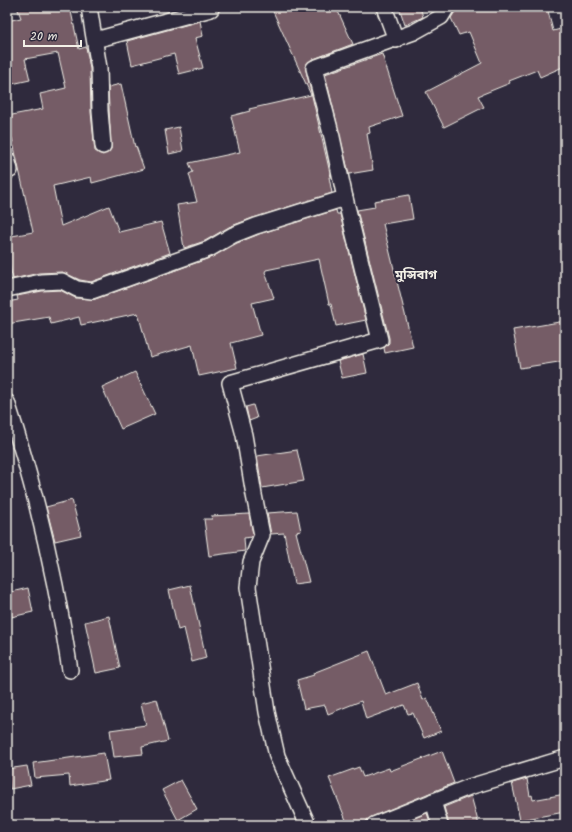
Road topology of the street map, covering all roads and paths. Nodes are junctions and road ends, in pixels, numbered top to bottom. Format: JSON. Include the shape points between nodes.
{"nodes":[{"id":1,"x":89,"y":7,"type":"edge"},
{"id":2,"x":384,"y":7,"type":"edge"},
{"id":3,"x":447,"y":7,"type":"edge"},
{"id":4,"x":213,"y":8,"type":"edge"},
{"id":5,"x":94,"y":40,"type":"junction"},
{"id":6,"x":396,"y":40,"type":"junction"},
{"id":7,"x":103,"y":146,"type":"dead end"},
{"id":8,"x":345,"y":198,"type":"junction"},
{"id":9,"x":7,"y":289,"type":"edge"},
{"id":10,"x":7,"y":402,"type":"edge"},
{"id":11,"x":70,"y":670,"type":"dead end"},
{"id":12,"x":565,"y":758,"type":"edge"},
{"id":13,"x":433,"y":801,"type":"junction"},
{"id":14,"x":308,"y":825,"type":"edge"},
{"id":15,"x":374,"y":825,"type":"edge"},
{"id":16,"x":440,"y":825,"type":"edge"}],
"edges":[{"from":1,"to":5,"type":"street"},
{"from":2,"to":6,"type":"street"},
{"from":3,"to":6,"type":"street","via":[[441,17]]},
{"from":4,"to":5,"type":"street"},
{"from":5,"to":7,"type":"street"},
{"from":6,"to":8,"type":"street","via":[[314,68]]},
{"from":8,"to":9,"type":"street","via":[[256,226],[233,235],[209,249],[92,291],[77,289],[62,281],[41,282]]},
{"from":8,"to":14,"type":"street","via":[[380,340],[230,383],[244,435],[262,535],[251,562],[248,587],[267,712],[277,756]]},
{"from":10,"to":11,"type":"street","via":[[31,478],[59,598]]},
{"from":12,"to":13,"type":"street","via":[[469,787]]},
{"from":13,"to":15,"type":"street"},
{"from":13,"to":16,"type":"street"}]}
